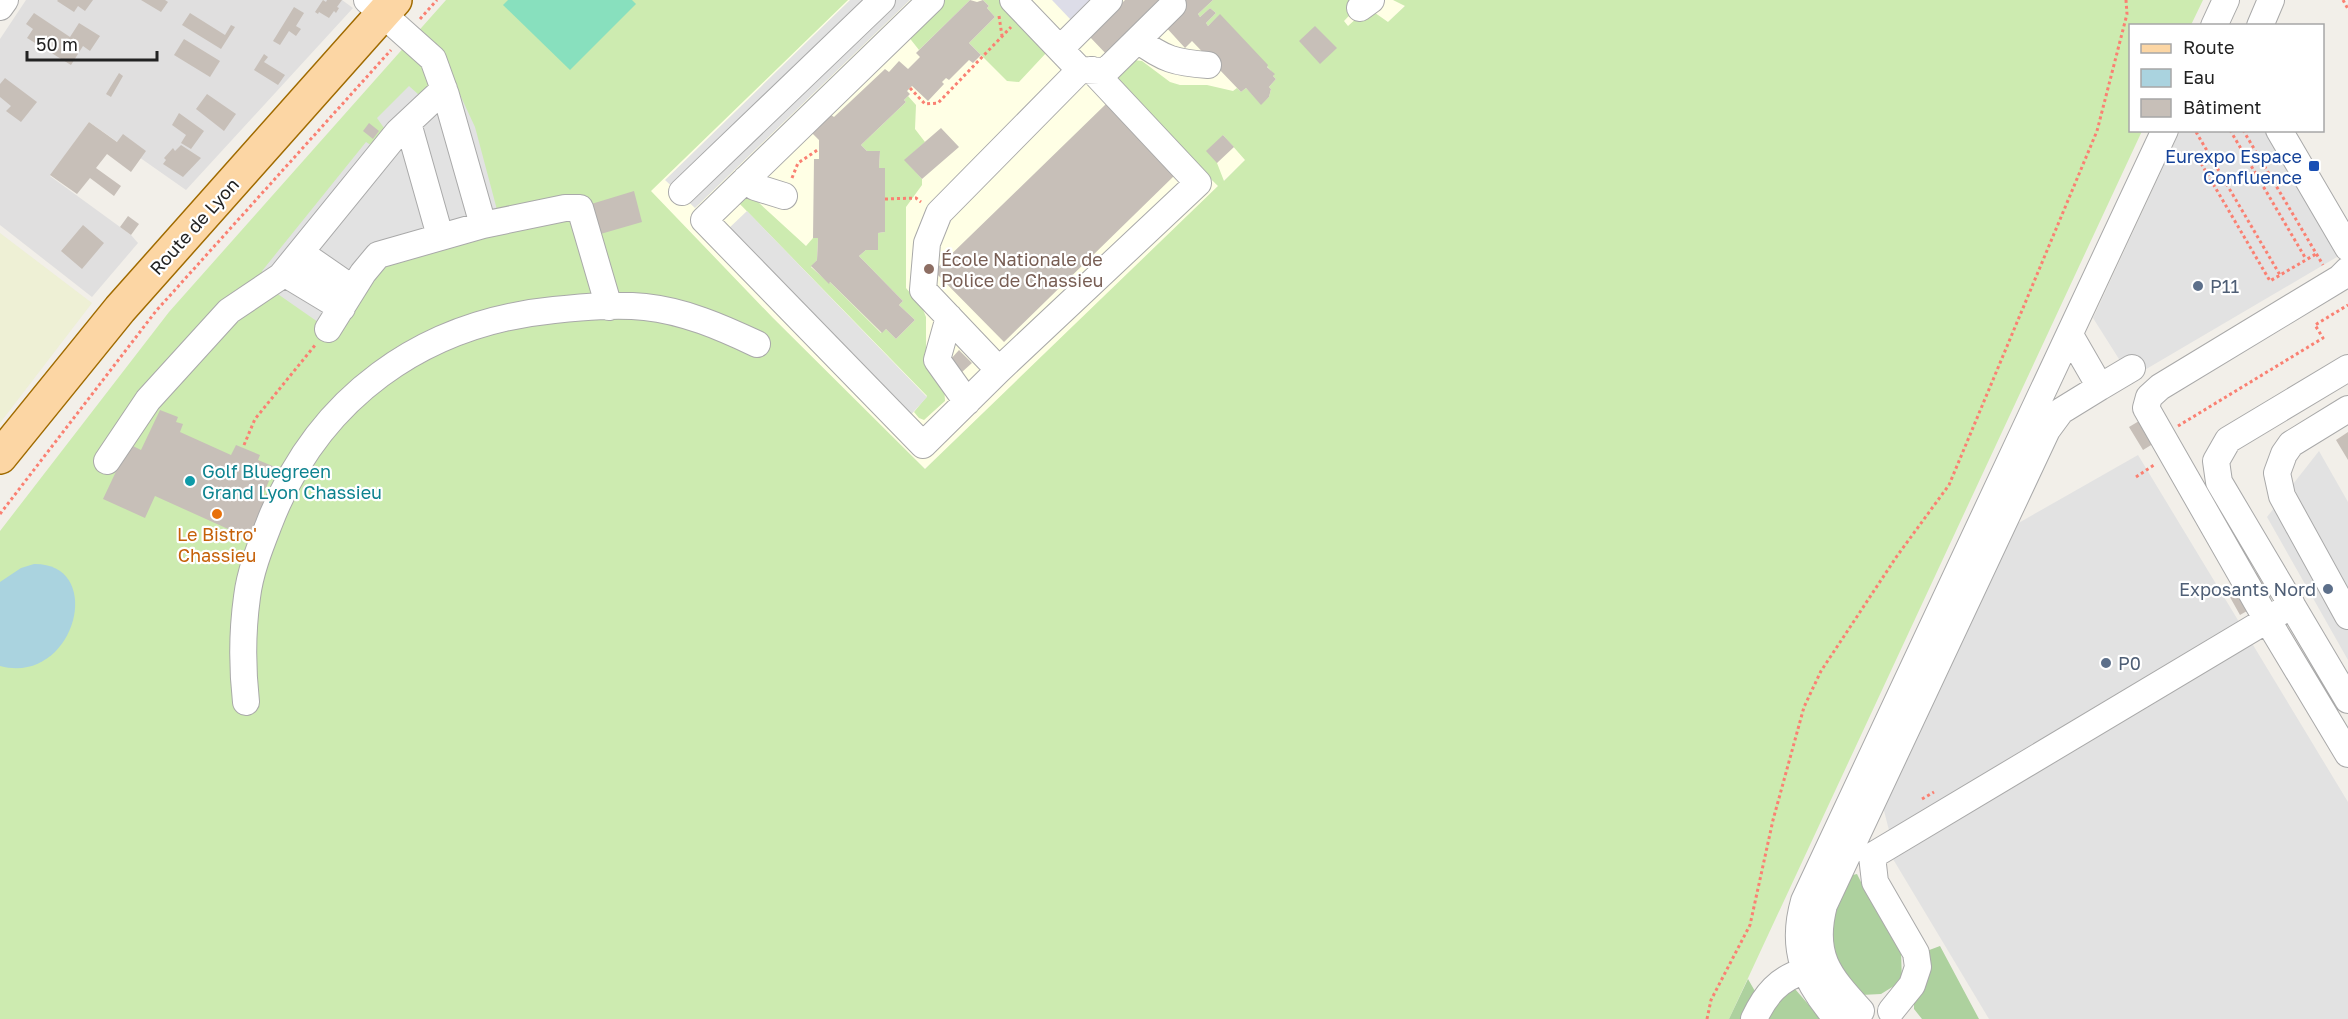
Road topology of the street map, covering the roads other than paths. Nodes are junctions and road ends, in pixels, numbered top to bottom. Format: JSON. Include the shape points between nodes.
{"nodes":[{"id":1,"x":5,"y":0,"type":"edge"},
{"id":2,"x":882,"y":0,"type":"edge"},
{"id":3,"x":931,"y":0,"type":"edge"},
{"id":4,"x":1109,"y":0,"type":"edge"},
{"id":5,"x":2226,"y":0,"type":"edge"},
{"id":6,"x":2271,"y":0,"type":"edge"},
{"id":7,"x":1173,"y":5,"type":"dead end"},
{"id":8,"x":0,"y":7,"type":"edge"},
{"id":9,"x":1019,"y":7,"type":"edge"},
{"id":10,"x":387,"y":12,"type":"edge"},
{"id":11,"x":2215,"y":24,"type":"edge"},
{"id":12,"x":2261,"y":24,"type":"edge"},
{"id":13,"x":1138,"y":40,"type":"junction"},
{"id":14,"x":1060,"y":49,"type":"junction"},
{"id":15,"x":1208,"y":65,"type":"dead end"},
{"id":16,"x":1086,"y":70,"type":"junction"},
{"id":17,"x":444,"y":90,"type":"junction"},
{"id":18,"x":408,"y":123,"type":"junction"},
{"id":19,"x":2164,"y":132,"type":"edge"},
{"id":20,"x":2280,"y":132,"type":"edge"},
{"id":21,"x":746,"y":179,"type":"junction"},
{"id":22,"x":682,"y":192,"type":"dead end"},
{"id":23,"x":784,"y":196,"type":"road end"},
{"id":24,"x":483,"y":225,"type":"junction"},
{"id":25,"x":440,"y":236,"type":"junction"},
{"id":26,"x":2348,"y":248,"type":"edge"},
{"id":27,"x":301,"y":253,"type":"junction"},
{"id":28,"x":284,"y":273,"type":"junction"},
{"id":29,"x":2340,"y":276,"type":"edge"},
{"id":30,"x":609,"y":307,"type":"junction"},
{"id":31,"x":341,"y":309,"type":"junction"},
{"id":32,"x":949,"y":317,"type":"junction"},
{"id":33,"x":2070,"y":335,"type":"junction"},
{"id":34,"x":757,"y":344,"type":"dead end"},
{"id":35,"x":2132,"y":368,"type":"dead end"},
{"id":36,"x":2348,"y":368,"type":"edge"},
{"id":37,"x":999,"y":370,"type":"junction"},
{"id":38,"x":2100,"y":387,"type":"junction"},
{"id":39,"x":967,"y":402,"type":"junction"},
{"id":40,"x":2348,"y":409,"type":"edge"},
{"id":41,"x":0,"y":457,"type":"edge"},
{"id":42,"x":107,"y":461,"type":"dead end"},
{"id":43,"x":2292,"y":605,"type":"junction"},
{"id":44,"x":2348,"y":616,"type":"edge"},
{"id":45,"x":2268,"y":620,"type":"junction"},
{"id":46,"x":2348,"y":700,"type":"edge"},
{"id":47,"x":246,"y":702,"type":"dead end"},
{"id":48,"x":2348,"y":754,"type":"edge"},
{"id":49,"x":1805,"y":970,"type":"junction"},
{"id":50,"x":1898,"y":1015,"type":"edge"},
{"id":51,"x":1849,"y":1016,"type":"edge"},
{"id":52,"x":1754,"y":1019,"type":"edge"}],
"edges":[{"from":1,"to":8,"type":"street"},
{"from":2,"to":22,"type":"street"},
{"from":3,"to":21,"type":"street"},
{"from":4,"to":14,"type":"street"},
{"from":5,"to":11,"type":"street"},
{"from":6,"to":12,"type":"street"},
{"from":7,"to":13,"type":"street"},
{"from":9,"to":14,"type":"street"},
{"from":10,"to":17,"type":"street","via":[[432,59]]},
{"from":10,"to":41,"type":"main road","name":"Route de Lyon","via":[[120,309]]},
{"from":13,"to":15,"type":"street","via":[[1180,64]]},
{"from":13,"to":16,"type":"street","via":[[1106,71]]},
{"from":14,"to":16,"type":"street"},
{"from":16,"to":32,"type":"street","via":[[939,213],[927,243],[923,290]]},
{"from":16,"to":37,"type":"street","via":[[1198,183]]},
{"from":17,"to":18,"type":"street"},
{"from":17,"to":24,"type":"street"},
{"from":18,"to":25,"type":"street"},
{"from":18,"to":27,"type":"street"},
{"from":19,"to":33,"type":"street"},
{"from":20,"to":26,"type":"street"},
{"from":21,"to":23,"type":"street","via":[[755,187]]},
{"from":21,"to":39,"type":"street","via":[[704,220],[923,445]]},
{"from":24,"to":25,"type":"street"},
{"from":24,"to":30,"type":"street","via":[[580,207]]},
{"from":25,"to":31,"type":"street","via":[[378,255]]},
{"from":27,"to":28,"type":"street"},
{"from":27,"to":31,"type":"street"},
{"from":28,"to":31,"type":"street"},
{"from":28,"to":42,"type":"street","via":[[229,311],[148,400]]},
{"from":29,"to":45,"type":"street","via":[[2149,397],[2147,413]]},
{"from":30,"to":34,"type":"street","via":[[672,312],[726,329]]},
{"from":30,"to":47,"type":"street","via":[[512,316],[454,332],[410,354],[345,404],[291,473],[257,554],[243,634]]},
{"from":32,"to":37,"type":"street"},
{"from":32,"to":39,"type":"street","via":[[937,360]]},
{"from":33,"to":38,"type":"street"},
{"from":33,"to":49,"type":"street","via":[[1804,901],[1798,938]]},
{"from":35,"to":38,"type":"street"},
{"from":36,"to":43,"type":"street","via":[[2228,440],[2216,461],[2219,482]]},
{"from":37,"to":39,"type":"street"},
{"from":38,"to":51,"type":"street","via":[[2061,411],[2047,430],[1824,904],[1819,923],[1820,953]]},
{"from":40,"to":44,"type":"street","via":[[2291,444],[2277,473],[2282,496]]},
{"from":43,"to":45,"type":"street"},
{"from":43,"to":46,"type":"street"},
{"from":45,"to":48,"type":"street"},
{"from":45,"to":50,"type":"street","via":[[1872,856],[1875,882],[1916,953],[1918,967]]},
{"from":49,"to":51,"type":"street","via":[[1810,984]]},
{"from":49,"to":52,"type":"street","via":[[1776,985]]},
{"from":50,"to":51,"type":"street","via":[[1881,1008]]}]}
